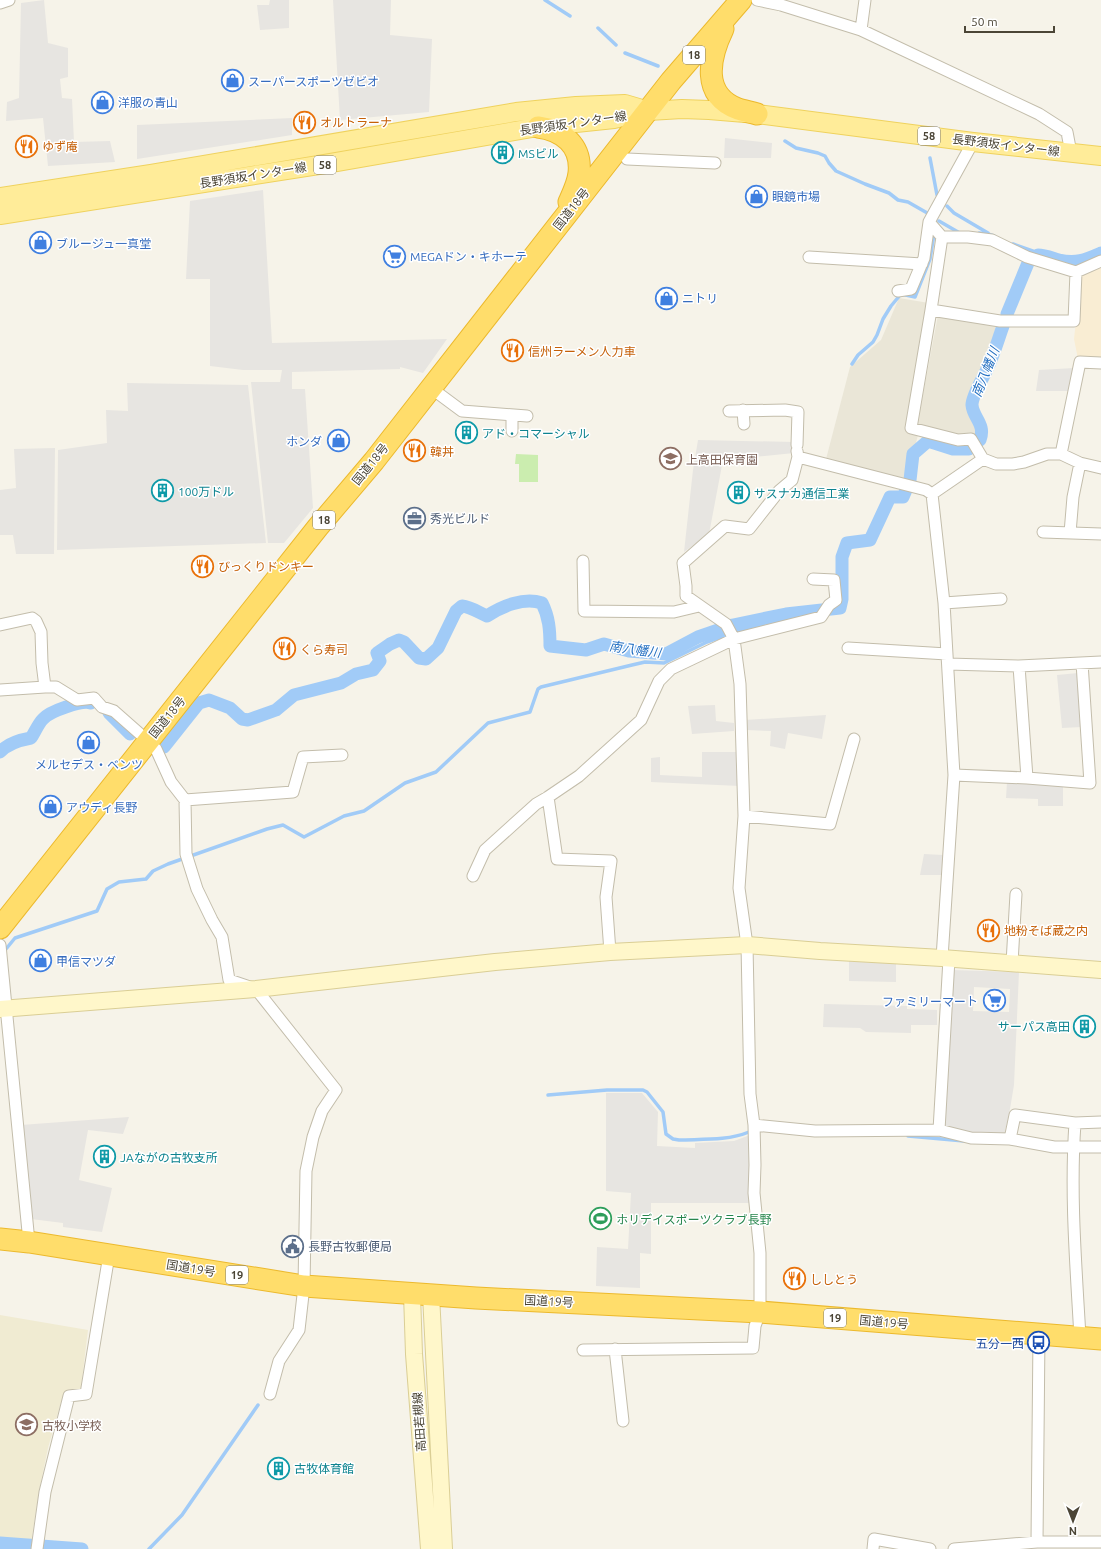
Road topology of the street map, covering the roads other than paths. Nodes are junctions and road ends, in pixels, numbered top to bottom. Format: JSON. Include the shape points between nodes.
{"nodes":[{"id":1,"x":9,"y":0,"type":"edge"},
{"id":2,"x":757,"y":0,"type":"edge"},
{"id":3,"x":864,"y":0,"type":"edge"},
{"id":4,"x":0,"y":3,"type":"edge"},
{"id":5,"x":738,"y":4,"type":"edge"},
{"id":6,"x":861,"y":30,"type":"junction"},
{"id":7,"x":648,"y":111,"type":"junction"},
{"id":8,"x":757,"y":114,"type":"junction"},
{"id":9,"x":538,"y":127,"type":"junction"},
{"id":10,"x":973,"y":142,"type":"junction"},
{"id":11,"x":1071,"y":153,"type":"junction"},
{"id":12,"x":1101,"y":156,"type":"edge"},
{"id":13,"x":627,"y":160,"type":"dead end"},
{"id":14,"x":715,"y":163,"type":"dead end"},
{"id":15,"x":0,"y":197,"type":"edge"},
{"id":16,"x":0,"y":215,"type":"edge"},
{"id":17,"x":929,"y":222,"type":"junction"},
{"id":18,"x":560,"y":223,"type":"junction"},
{"id":19,"x":942,"y":237,"type":"junction"},
{"id":20,"x":809,"y":257,"type":"dead end"},
{"id":21,"x":1101,"y":261,"type":"edge"},
{"id":22,"x":922,"y":264,"type":"junction"},
{"id":23,"x":1076,"y":272,"type":"junction"},
{"id":24,"x":898,"y":291,"type":"dead end"},
{"id":25,"x":931,"y":310,"type":"junction"},
{"id":26,"x":1101,"y":363,"type":"edge"},
{"id":27,"x":431,"y":388,"type":"junction"},
{"id":28,"x":743,"y":410,"type":"junction"},
{"id":29,"x":729,"y":411,"type":"dead end"},
{"id":30,"x":512,"y":415,"type":"junction"},
{"id":31,"x":527,"y":416,"type":"dead end"},
{"id":32,"x":744,"y":424,"type":"dead end"},
{"id":33,"x":512,"y":431,"type":"dead end"},
{"id":34,"x":797,"y":451,"type":"junction"},
{"id":35,"x":1061,"y":454,"type":"junction"},
{"id":36,"x":983,"y":459,"type":"junction"},
{"id":37,"x":1080,"y":463,"type":"junction"},
{"id":38,"x":1101,"y":468,"type":"edge"},
{"id":39,"x":932,"y":494,"type":"junction"},
{"id":40,"x":1043,"y":532,"type":"dead end"},
{"id":41,"x":1070,"y":533,"type":"junction"},
{"id":42,"x":1101,"y":534,"type":"edge"},
{"id":43,"x":583,"y":561,"type":"dead end"},
{"id":44,"x":813,"y":578,"type":"dead end"},
{"id":45,"x":1001,"y":599,"type":"dead end"},
{"id":46,"x":944,"y":603,"type":"junction"},
{"id":47,"x":699,"y":606,"type":"junction"},
{"id":48,"x":0,"y":625,"type":"edge"},
{"id":49,"x":734,"y":638,"type":"junction"},
{"id":50,"x":848,"y":648,"type":"dead end"},
{"id":51,"x":947,"y":659,"type":"junction"},
{"id":52,"x":1082,"y":662,"type":"junction"},
{"id":53,"x":1101,"y":662,"type":"edge"},
{"id":54,"x":1019,"y":666,"type":"junction"},
{"id":55,"x":44,"y":686,"type":"junction"},
{"id":56,"x":0,"y":690,"type":"edge"},
{"id":57,"x":854,"y":739,"type":"dead end"},
{"id":58,"x":148,"y":741,"type":"junction"},
{"id":59,"x":342,"y":755,"type":"dead end"},
{"id":60,"x":954,"y":775,"type":"junction"},
{"id":61,"x":1027,"y":778,"type":"junction"},
{"id":62,"x":548,"y":797,"type":"junction"},
{"id":63,"x":185,"y":800,"type":"junction"},
{"id":64,"x":744,"y":816,"type":"junction"},
{"id":65,"x":473,"y":876,"type":"dead end"},
{"id":66,"x":1016,"y":894,"type":"dead end"},
{"id":67,"x":3,"y":920,"type":"edge"},
{"id":68,"x":0,"y":945,"type":"edge"},
{"id":69,"x":747,"y":945,"type":"junction"},
{"id":70,"x":610,"y":952,"type":"junction"},
{"id":71,"x":945,"y":958,"type":"junction"},
{"id":72,"x":1012,"y":963,"type":"junction"},
{"id":73,"x":1101,"y":970,"type":"edge"},
{"id":74,"x":256,"y":989,"type":"junction"},
{"id":75,"x":4,"y":1009,"type":"edge"},
{"id":76,"x":1101,"y":1122,"type":"edge"},
{"id":77,"x":1075,"y":1123,"type":"junction"},
{"id":78,"x":754,"y":1125,"type":"junction"},
{"id":79,"x":939,"y":1130,"type":"junction"},
{"id":80,"x":1010,"y":1139,"type":"junction"},
{"id":81,"x":1101,"y":1147,"type":"edge"},
{"id":82,"x":1073,"y":1148,"type":"junction"},
{"id":83,"x":0,"y":1239,"type":"edge"},
{"id":84,"x":29,"y":1242,"type":"junction"},
{"id":85,"x":109,"y":1255,"type":"junction"},
{"id":86,"x":304,"y":1286,"type":"junction"},
{"id":87,"x":421,"y":1295,"type":"junction"},
{"id":88,"x":760,"y":1312,"type":"junction"},
{"id":89,"x":1039,"y":1334,"type":"junction"},
{"id":90,"x":1080,"y":1337,"type":"junction"},
{"id":91,"x":1101,"y":1339,"type":"edge"},
{"id":92,"x":615,"y":1349,"type":"junction"},
{"id":93,"x":583,"y":1350,"type":"dead end"},
{"id":94,"x":270,"y":1394,"type":"dead end"},
{"id":95,"x":623,"y":1421,"type":"dead end"},
{"id":96,"x":1037,"y":1542,"type":"junction"},
{"id":97,"x":1099,"y":1544,"type":"edge"},
{"id":98,"x":1056,"y":1546,"type":"edge"},
{"id":99,"x":998,"y":1547,"type":"edge"},
{"id":100,"x":37,"y":1549,"type":"edge"},
{"id":101,"x":428,"y":1549,"type":"edge"},
{"id":102,"x":444,"y":1549,"type":"edge"},
{"id":103,"x":873,"y":1549,"type":"edge"},
{"id":104,"x":930,"y":1549,"type":"edge"},
{"id":105,"x":954,"y":1549,"type":"edge"}],
"edges":[{"from":1,"to":4,"type":"street"},
{"from":2,"to":6,"type":"street"},
{"from":3,"to":6,"type":"street"},
{"from":5,"to":7,"type":"highway","name":"国道18号","number":"18"},
{"from":5,"to":8,"type":"highway","via":[[716,46],[711,63],[711,76],[720,97],[727,103]]},
{"from":6,"to":11,"type":"street","via":[[1039,114],[1067,132]]},
{"from":7,"to":8,"type":"main road","name":"長野須坂インター線","number":"58","via":[[682,109]]},
{"from":7,"to":9,"type":"main road","name":"長野須坂インター線","number":"58","via":[[614,118]]},
{"from":7,"to":15,"type":"main road","name":"長野須坂インター線","number":"58","via":[[626,104],[516,112]]},
{"from":7,"to":18,"type":"highway","name":"国道18号","number":"18"},
{"from":8,"to":10,"type":"main road","name":"長野須坂インター線","number":"58"},
{"from":9,"to":16,"type":"main road","name":"長野須坂インター線","number":"58","via":[[325,164]]},
{"from":9,"to":18,"type":"highway","via":[[549,128],[563,135],[573,147],[578,160],[578,178]]},
{"from":10,"to":11,"type":"main road","name":"長野須坂インター線","number":"58"},
{"from":10,"to":17,"type":"street"},
{"from":11,"to":12,"type":"main road","name":"長野須坂インター線","number":"58"},
{"from":13,"to":14,"type":"street"},
{"from":17,"to":19,"type":"street"},
{"from":17,"to":22,"type":"street"},
{"from":18,"to":27,"type":"highway","name":"国道18号","number":"18"},
{"from":19,"to":23,"type":"street","via":[[992,240],[1027,257]]},
{"from":19,"to":25,"type":"street"},
{"from":20,"to":22,"type":"street"},
{"from":21,"to":23,"type":"street"},
{"from":22,"to":24,"type":"street","via":[[911,289]]},
{"from":23,"to":25,"type":"street","via":[[1074,321],[1000,321]]},
{"from":25,"to":36,"type":"street","via":[[911,428],[958,440],[971,439]]},
{"from":26,"to":35,"type":"street","via":[[1080,362]]},
{"from":27,"to":30,"type":"street","via":[[462,411]]},
{"from":27,"to":58,"type":"highway","name":"国道18号","number":"18"},
{"from":28,"to":29,"type":"street"},
{"from":28,"to":32,"type":"street"},
{"from":28,"to":34,"type":"street","via":[[798,412]]},
{"from":30,"to":31,"type":"street"},
{"from":30,"to":33,"type":"street"},
{"from":34,"to":39,"type":"street"},
{"from":34,"to":47,"type":"street","via":[[792,480],[779,491],[749,529],[725,526],[683,563],[686,596]]},
{"from":35,"to":36,"type":"street","via":[[1047,454],[1013,464],[996,464]]},
{"from":35,"to":37,"type":"street"},
{"from":36,"to":39,"type":"street"},
{"from":37,"to":38,"type":"street"},
{"from":37,"to":41,"type":"street"},
{"from":39,"to":46,"type":"street"},
{"from":40,"to":41,"type":"street"},
{"from":41,"to":42,"type":"street"},
{"from":43,"to":47,"type":"street","via":[[584,611],[674,612]]},
{"from":44,"to":49,"type":"street","via":[[834,580],[836,600],[821,617]]},
{"from":45,"to":46,"type":"street"},
{"from":46,"to":51,"type":"street"},
{"from":47,"to":49,"type":"street","via":[[726,624]]},
{"from":48,"to":55,"type":"street","via":[[32,618],[36,621],[41,632]]},
{"from":49,"to":62,"type":"street","via":[[671,670],[659,681],[641,720],[579,776]]},
{"from":49,"to":64,"type":"street","via":[[740,684]]},
{"from":50,"to":51,"type":"street"},
{"from":51,"to":54,"type":"street"},
{"from":51,"to":60,"type":"street"},
{"from":52,"to":53,"type":"street"},
{"from":52,"to":54,"type":"street"},
{"from":52,"to":61,"type":"street","via":[[1090,783]]},
{"from":54,"to":61,"type":"street"},
{"from":55,"to":56,"type":"street"},
{"from":55,"to":58,"type":"street","via":[[56,686],[76,700],[94,698],[102,707],[114,711]]},
{"from":57,"to":64,"type":"street","via":[[830,824]]},
{"from":58,"to":63,"type":"street","via":[[156,749],[171,782]]},
{"from":58,"to":67,"type":"highway","name":"国道18号","number":"18"},
{"from":59,"to":63,"type":"street","via":[[303,757],[293,792]]},
{"from":60,"to":61,"type":"street"},
{"from":60,"to":71,"type":"street"},
{"from":62,"to":65,"type":"street","via":[[536,804],[485,850]]},
{"from":62,"to":70,"type":"street","via":[[557,859],[611,861],[606,897]]},
{"from":63,"to":74,"type":"street","via":[[187,857],[197,889],[222,937],[229,980]]},
{"from":64,"to":69,"type":"street","via":[[739,888]]},
{"from":66,"to":72,"type":"street"},
{"from":68,"to":75,"type":"street"},
{"from":69,"to":70,"type":"street"},
{"from":69,"to":71,"type":"street"},
{"from":69,"to":78,"type":"street","via":[[750,1094]]},
{"from":70,"to":74,"type":"street","via":[[495,962]]},
{"from":71,"to":72,"type":"street"},
{"from":71,"to":79,"type":"street"},
{"from":72,"to":73,"type":"street"},
{"from":74,"to":75,"type":"street"},
{"from":74,"to":86,"type":"street","via":[[336,1090],[322,1111],[306,1171]]},
{"from":75,"to":84,"type":"street"},
{"from":76,"to":77,"type":"street"},
{"from":77,"to":80,"type":"street","via":[[1015,1115]]},
{"from":77,"to":82,"type":"street"},
{"from":78,"to":79,"type":"street","via":[[815,1131]]},
{"from":78,"to":88,"type":"street","via":[[754,1199],[760,1253]]},
{"from":79,"to":80,"type":"street","via":[[971,1138]]},
{"from":80,"to":82,"type":"street"},
{"from":81,"to":82,"type":"street"},
{"from":82,"to":90,"type":"street","via":[[1074,1234]]},
{"from":83,"to":84,"type":"highway","name":"国道19号","number":"19"},
{"from":84,"to":85,"type":"highway","name":"国道19号","number":"19"},
{"from":85,"to":86,"type":"highway","name":"国道19号","number":"19"},
{"from":85,"to":100,"type":"street","via":[[86,1394],[69,1396],[44,1492]]},
{"from":86,"to":87,"type":"highway","name":"国道19号","number":"19"},
{"from":86,"to":94,"type":"street","via":[[300,1330],[279,1361]]},
{"from":87,"to":88,"type":"highway","name":"国道19号","number":"19"},
{"from":87,"to":101,"type":"street","name":"高田若槻線","via":[[415,1362]]},
{"from":87,"to":102,"type":"street","name":"高田若槻線"},
{"from":88,"to":89,"type":"highway","name":"国道19号","number":"19"},
{"from":88,"to":92,"type":"street","via":[[755,1326],[753,1348]]},
{"from":89,"to":90,"type":"highway","name":"国道19号","number":"19"},
{"from":89,"to":96,"type":"street"},
{"from":90,"to":91,"type":"highway","name":"国道19号","number":"19"},
{"from":92,"to":93,"type":"street"},
{"from":92,"to":95,"type":"street"},
{"from":96,"to":98,"type":"street"},
{"from":96,"to":99,"type":"street"},
{"from":97,"to":98,"type":"street"},
{"from":99,"to":105,"type":"street"},
{"from":103,"to":104,"type":"street","via":[[874,1539]]}]}
